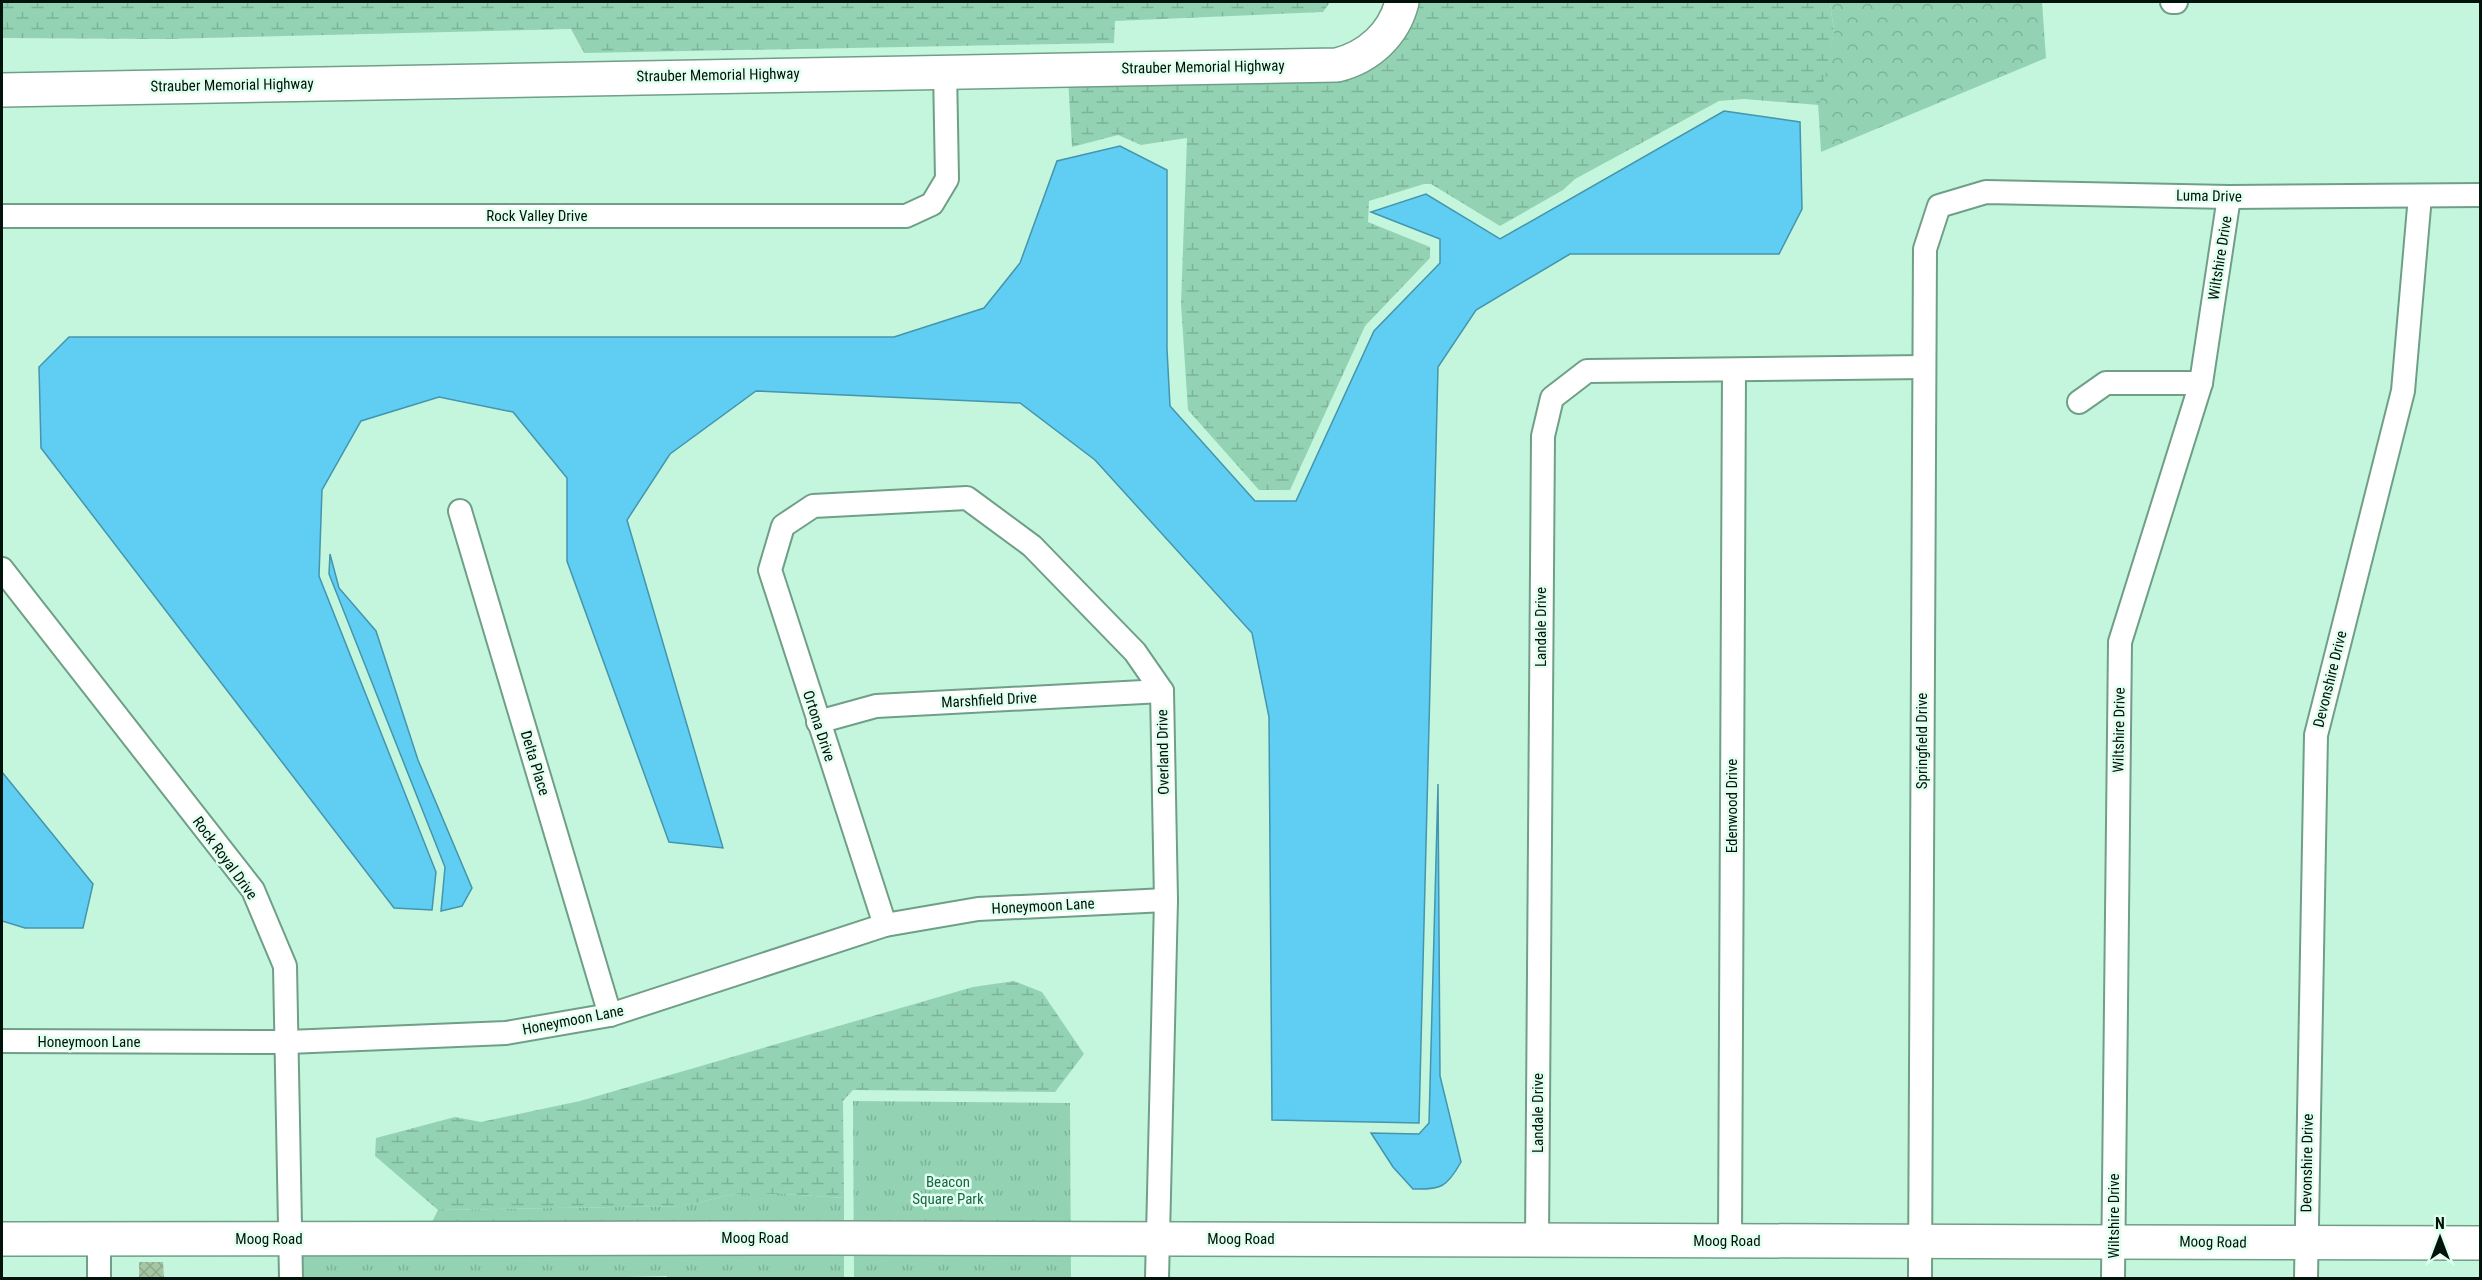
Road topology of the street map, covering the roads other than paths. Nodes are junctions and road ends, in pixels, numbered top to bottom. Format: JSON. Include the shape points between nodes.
{"nodes":[{"id":1,"x":1402,"y":2,"type":"edge"},
{"id":2,"x":945,"y":70,"type":"junction"},
{"id":3,"x":2,"y":90,"type":"edge"},
{"id":4,"x":2481,"y":195,"type":"edge"},
{"id":5,"x":2420,"y":196,"type":"junction"},
{"id":6,"x":2229,"y":197,"type":"junction"},
{"id":7,"x":1939,"y":206,"type":"joint"},
{"id":8,"x":2,"y":216,"type":"edge"},
{"id":9,"x":1924,"y":367,"type":"junction"},
{"id":10,"x":1734,"y":371,"type":"junction"},
{"id":11,"x":2201,"y":383,"type":"junction"},
{"id":12,"x":2079,"y":402,"type":"dead end"},
{"id":13,"x":460,"y":511,"type":"dead end"},
{"id":14,"x":783,"y":526,"type":"joint"},
{"id":15,"x":2,"y":568,"type":"edge"},
{"id":16,"x":1162,"y":691,"type":"junction"},
{"id":17,"x":818,"y":722,"type":"junction"},
{"id":18,"x":1166,"y":900,"type":"junction"},
{"id":19,"x":885,"y":925,"type":"junction"},
{"id":20,"x":610,"y":1015,"type":"junction"},
{"id":21,"x":2,"y":1041,"type":"edge"},
{"id":22,"x":288,"y":1042,"type":"junction"},
{"id":23,"x":2,"y":1239,"type":"edge"},
{"id":24,"x":99,"y":1239,"type":"junction"},
{"id":25,"x":291,"y":1239,"type":"junction"},
{"id":26,"x":1157,"y":1239,"type":"junction"},
{"id":27,"x":1538,"y":1240,"type":"junction"},
{"id":28,"x":1920,"y":1240,"type":"junction"},
{"id":29,"x":2113,"y":1240,"type":"junction"},
{"id":30,"x":1730,"y":1241,"type":"junction"},
{"id":31,"x":2306,"y":1243,"type":"junction"},
{"id":32,"x":2481,"y":1243,"type":"edge"},
{"id":33,"x":99,"y":1278,"type":"edge"},
{"id":34,"x":291,"y":1278,"type":"edge"},
{"id":35,"x":1157,"y":1278,"type":"edge"},
{"id":36,"x":1920,"y":1278,"type":"edge"},
{"id":37,"x":2113,"y":1278,"type":"edge"},
{"id":38,"x":2306,"y":1278,"type":"edge"}],
"edges":[{"from":1,"to":2,"type":"street","name":"Strauber Memorial Highway","via":[[1391,27],[1375,48],[1354,61],[1337,65]]},
{"from":2,"to":3,"type":"street","name":"Strauber Memorial Highway"},
{"from":2,"to":8,"type":"street","name":"Rock Valley Drive","via":[[948,179],[932,204],[906,216]]},
{"from":4,"to":5,"type":"street","name":"Luma Drive"},
{"from":5,"to":6,"type":"street","name":"Luma Drive"},
{"from":5,"to":31,"type":"street","name":"Devonshire Drive","via":[[2403,391],[2316,735]]},
{"from":6,"to":7,"type":"street","name":"Luma Drive","via":[[1986,192]]},
{"from":6,"to":11,"type":"street","name":"Wiltshire Drive"},
{"from":7,"to":9,"type":"street","name":"Springfield Drive","via":[[1926,249]]},
{"from":9,"to":10,"type":"street","name":"Landale Drive"},
{"from":9,"to":28,"type":"street","name":"Springfield Drive"},
{"from":10,"to":27,"type":"street","name":"Landale Drive","via":[[1587,371],[1552,398],[1542,435]]},
{"from":10,"to":30,"type":"street","name":"Edenwood Drive"},
{"from":11,"to":12,"type":"street","via":[[2106,383]]},
{"from":11,"to":29,"type":"street","name":"Wiltshire Drive","via":[[2120,642]]},
{"from":13,"to":20,"type":"street","name":"Delta Place"},
{"from":14,"to":16,"type":"street","name":"Overland Drive","via":[[813,506],[967,498],[1032,546],[1135,652]]},
{"from":14,"to":17,"type":"street","name":"Ortona Drive","via":[[770,570]]},
{"from":15,"to":22,"type":"street","name":"Rock Royal Drive","via":[[253,890],[285,966]]},
{"from":16,"to":17,"type":"street","name":"Marshfield Drive","via":[[876,706]]},
{"from":16,"to":18,"type":"street","name":"Overland Drive"},
{"from":17,"to":19,"type":"street","name":"Ortona Drive"},
{"from":18,"to":19,"type":"street","name":"Honeymoon Lane","via":[[978,909]]},
{"from":18,"to":26,"type":"street","name":"Overland Drive"},
{"from":19,"to":20,"type":"street","name":"Honeymoon Lane"},
{"from":20,"to":22,"type":"street","name":"Honeymoon Lane","via":[[506,1033]]},
{"from":21,"to":22,"type":"street","name":"Honeymoon Lane"},
{"from":22,"to":25,"type":"street","name":"Rock Royal Drive"},
{"from":23,"to":24,"type":"street","name":"Moog Road"},
{"from":24,"to":25,"type":"street","name":"Moog Road"},
{"from":24,"to":33,"type":"street"},
{"from":25,"to":26,"type":"street","name":"Moog Road"},
{"from":25,"to":34,"type":"street","name":"Rock Royal Drive"},
{"from":26,"to":27,"type":"street","name":"Moog Road"},
{"from":26,"to":35,"type":"street","name":"Overland Drive"},
{"from":27,"to":30,"type":"street","name":"Moog Road"},
{"from":28,"to":29,"type":"street","name":"Moog Road"},
{"from":28,"to":30,"type":"street","name":"Moog Road"},
{"from":28,"to":36,"type":"street","name":"Springfield Drive"},
{"from":29,"to":31,"type":"street","name":"Moog Road"},
{"from":29,"to":37,"type":"street","name":"Wiltshire Drive"},
{"from":31,"to":32,"type":"street","name":"Moog Road"},
{"from":31,"to":38,"type":"street","name":"Devonshire Drive"}]}
